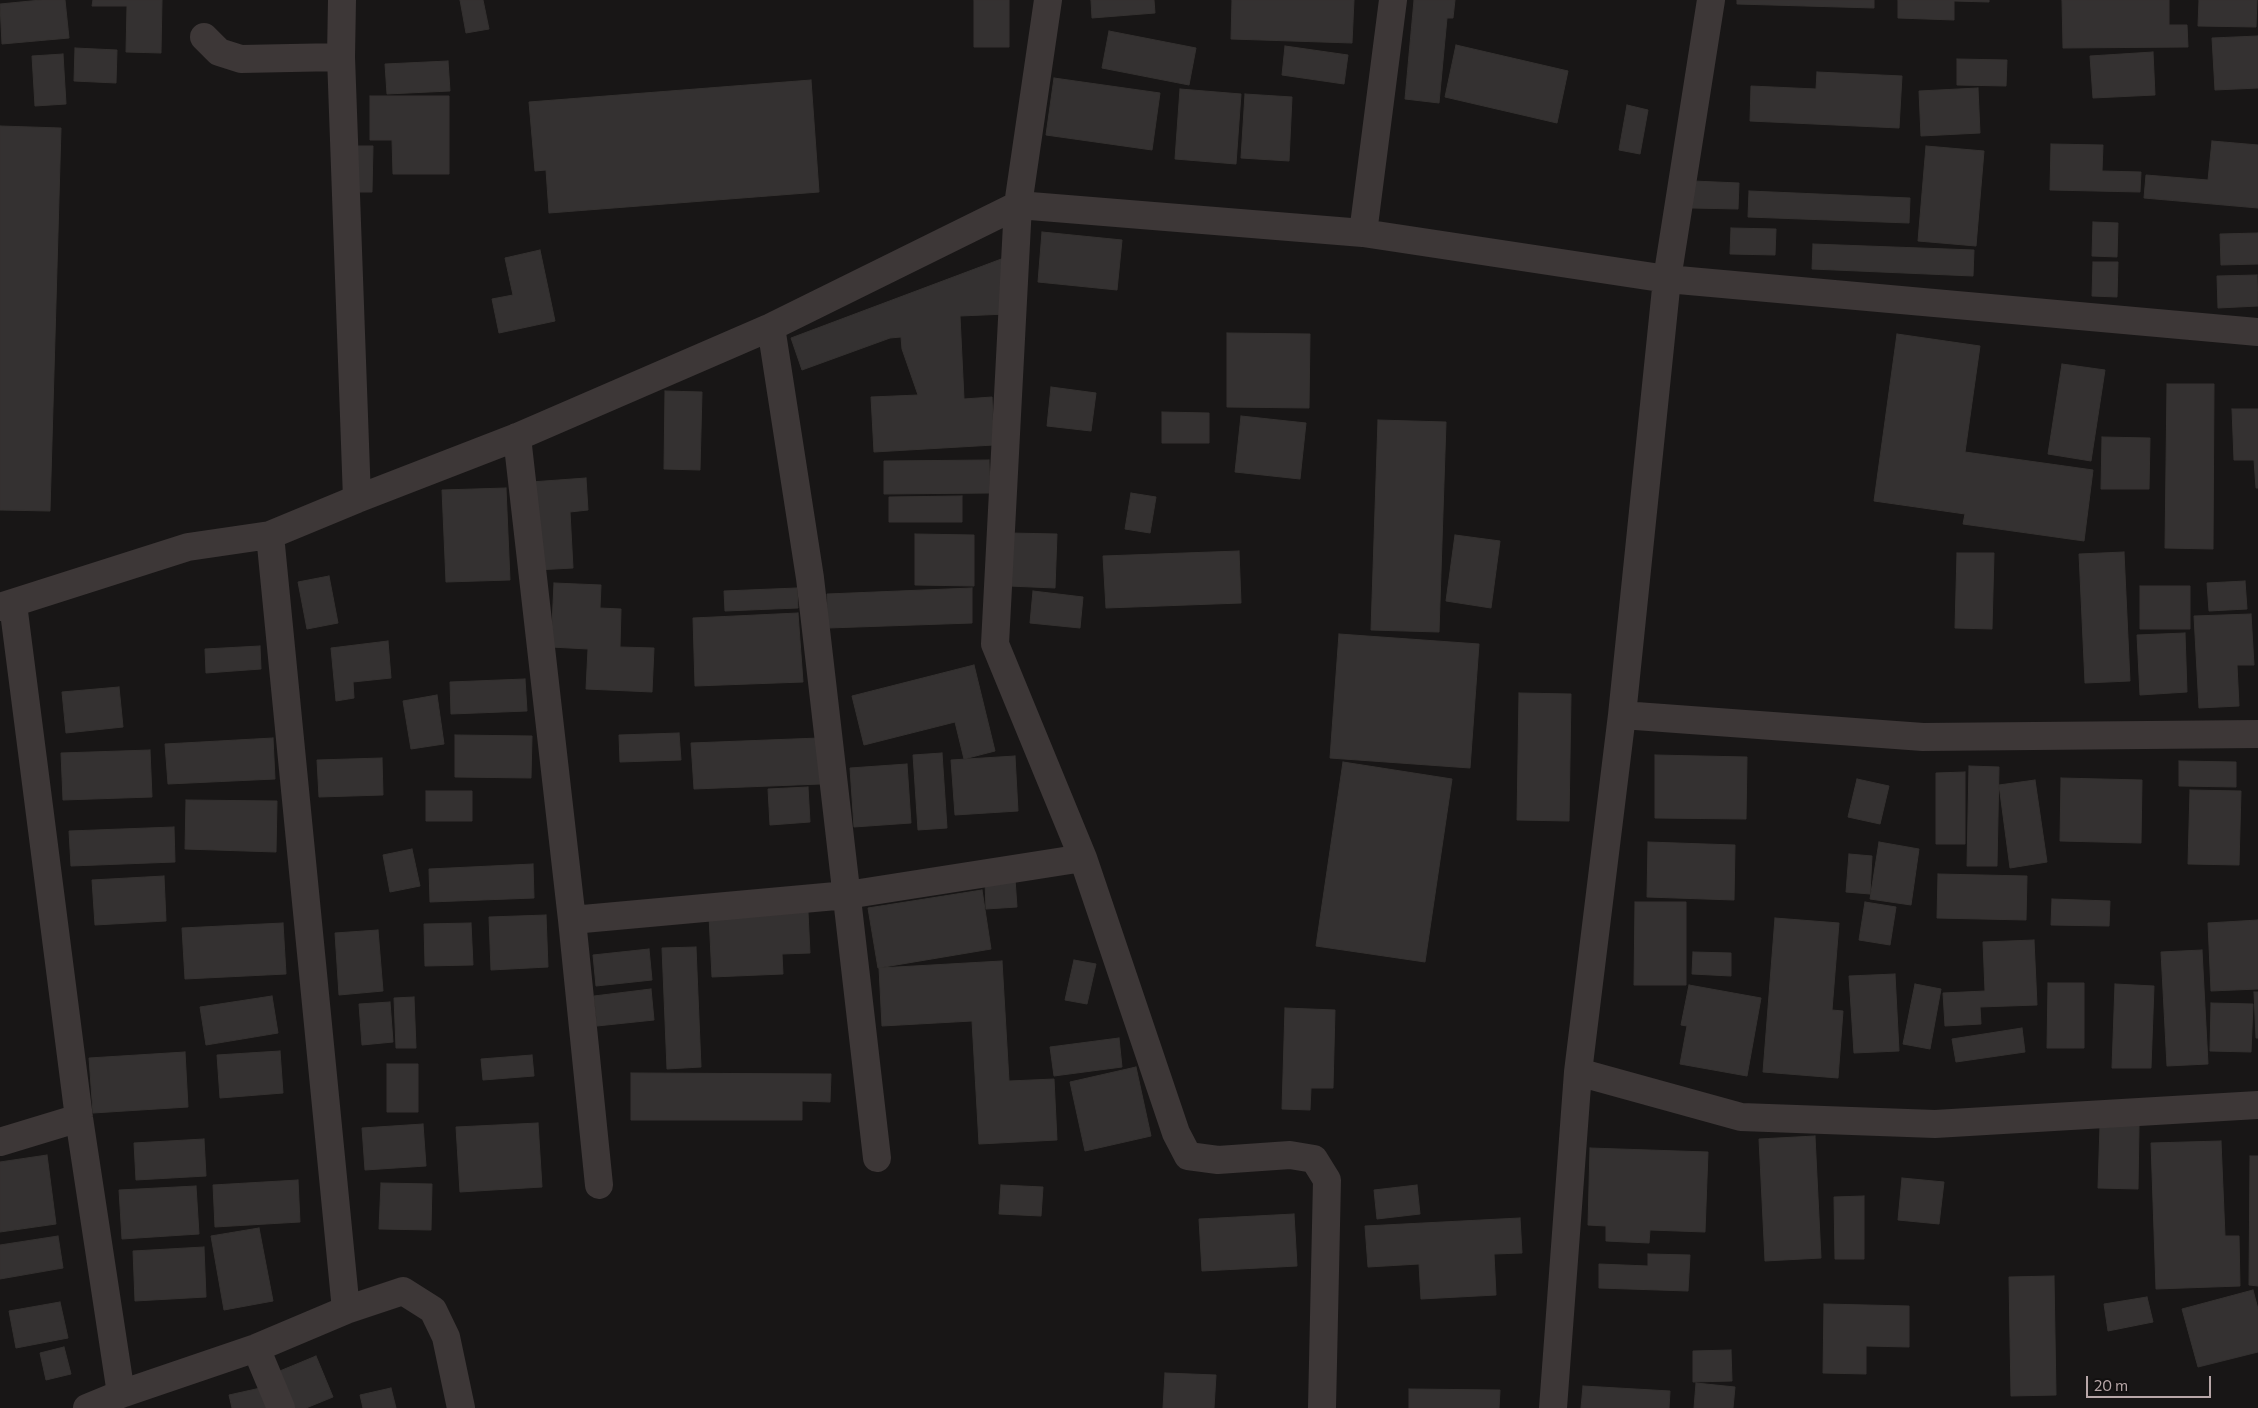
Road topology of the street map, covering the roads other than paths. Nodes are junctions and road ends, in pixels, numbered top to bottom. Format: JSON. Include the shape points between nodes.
{"nodes":[{"id":1,"x":342,"y":0,"type":"edge"},
{"id":2,"x":1048,"y":0,"type":"edge"},
{"id":3,"x":1393,"y":0,"type":"edge"},
{"id":4,"x":1711,"y":0,"type":"edge"},
{"id":5,"x":204,"y":37,"type":"dead end"},
{"id":6,"x":341,"y":57,"type":"junction"},
{"id":7,"x":1018,"y":205,"type":"junction"},
{"id":8,"x":1363,"y":233,"type":"junction"},
{"id":9,"x":1666,"y":279,"type":"junction"},
{"id":10,"x":771,"y":327,"type":"junction"},
{"id":11,"x":2258,"y":332,"type":"edge"},
{"id":12,"x":517,"y":437,"type":"junction"},
{"id":13,"x":357,"y":499,"type":"junction"},
{"id":14,"x":270,"y":535,"type":"junction"},
{"id":15,"x":6,"y":606,"type":"edge"},
{"id":16,"x":1622,"y":715,"type":"junction"},
{"id":17,"x":2258,"y":734,"type":"edge"},
{"id":18,"x":1083,"y":858,"type":"junction"},
{"id":19,"x":847,"y":896,"type":"junction"},
{"id":20,"x":572,"y":920,"type":"junction"},
{"id":21,"x":1578,"y":1072,"type":"junction"},
{"id":22,"x":2258,"y":1105,"type":"edge"},
{"id":23,"x":78,"y":1118,"type":"junction"},
{"id":24,"x":0,"y":1142,"type":"edge"},
{"id":25,"x":877,"y":1158,"type":"dead end"},
{"id":26,"x":599,"y":1185,"type":"dead end"},
{"id":27,"x":346,"y":1310,"type":"junction"},
{"id":28,"x":256,"y":1348,"type":"junction"},
{"id":29,"x":121,"y":1394,"type":"junction"},
{"id":30,"x":87,"y":1408,"type":"edge"},
{"id":31,"x":281,"y":1408,"type":"edge"},
{"id":32,"x":461,"y":1408,"type":"edge"},
{"id":33,"x":1322,"y":1408,"type":"edge"},
{"id":34,"x":1553,"y":1408,"type":"edge"}],
"edges":[{"from":1,"to":6,"type":"street"},
{"from":2,"to":7,"type":"street"},
{"from":3,"to":8,"type":"street"},
{"from":4,"to":9,"type":"street"},
{"from":5,"to":6,"type":"street","via":[[219,52],[241,59]]},
{"from":6,"to":13,"type":"street"},
{"from":7,"to":8,"type":"street"},
{"from":7,"to":10,"type":"street"},
{"from":7,"to":18,"type":"street","via":[[995,644]]},
{"from":8,"to":9,"type":"street"},
{"from":9,"to":11,"type":"street"},
{"from":9,"to":16,"type":"street"},
{"from":10,"to":12,"type":"street"},
{"from":10,"to":19,"type":"street","via":[[810,578]]},
{"from":12,"to":13,"type":"street"},
{"from":12,"to":20,"type":"street"},
{"from":13,"to":14,"type":"street"},
{"from":14,"to":15,"type":"street","via":[[188,547]]},
{"from":14,"to":27,"type":"street"},
{"from":15,"to":23,"type":"street"},
{"from":16,"to":17,"type":"street","via":[[1923,737]]},
{"from":16,"to":21,"type":"street"},
{"from":18,"to":19,"type":"street"},
{"from":18,"to":33,"type":"street","via":[[1176,1133],[1188,1156],[1218,1160],[1290,1156],[1314,1159],[1327,1180]]},
{"from":19,"to":20,"type":"street"},
{"from":19,"to":25,"type":"street"},
{"from":20,"to":26,"type":"street"},
{"from":21,"to":22,"type":"street","via":[[1741,1117],[1935,1124]]},
{"from":21,"to":34,"type":"street"},
{"from":23,"to":24,"type":"street"},
{"from":23,"to":29,"type":"street"},
{"from":27,"to":28,"type":"street"},
{"from":27,"to":32,"type":"street","via":[[403,1292],[433,1310],[446,1337]]},
{"from":28,"to":29,"type":"street"},
{"from":28,"to":31,"type":"street"},
{"from":29,"to":30,"type":"street"}]}
